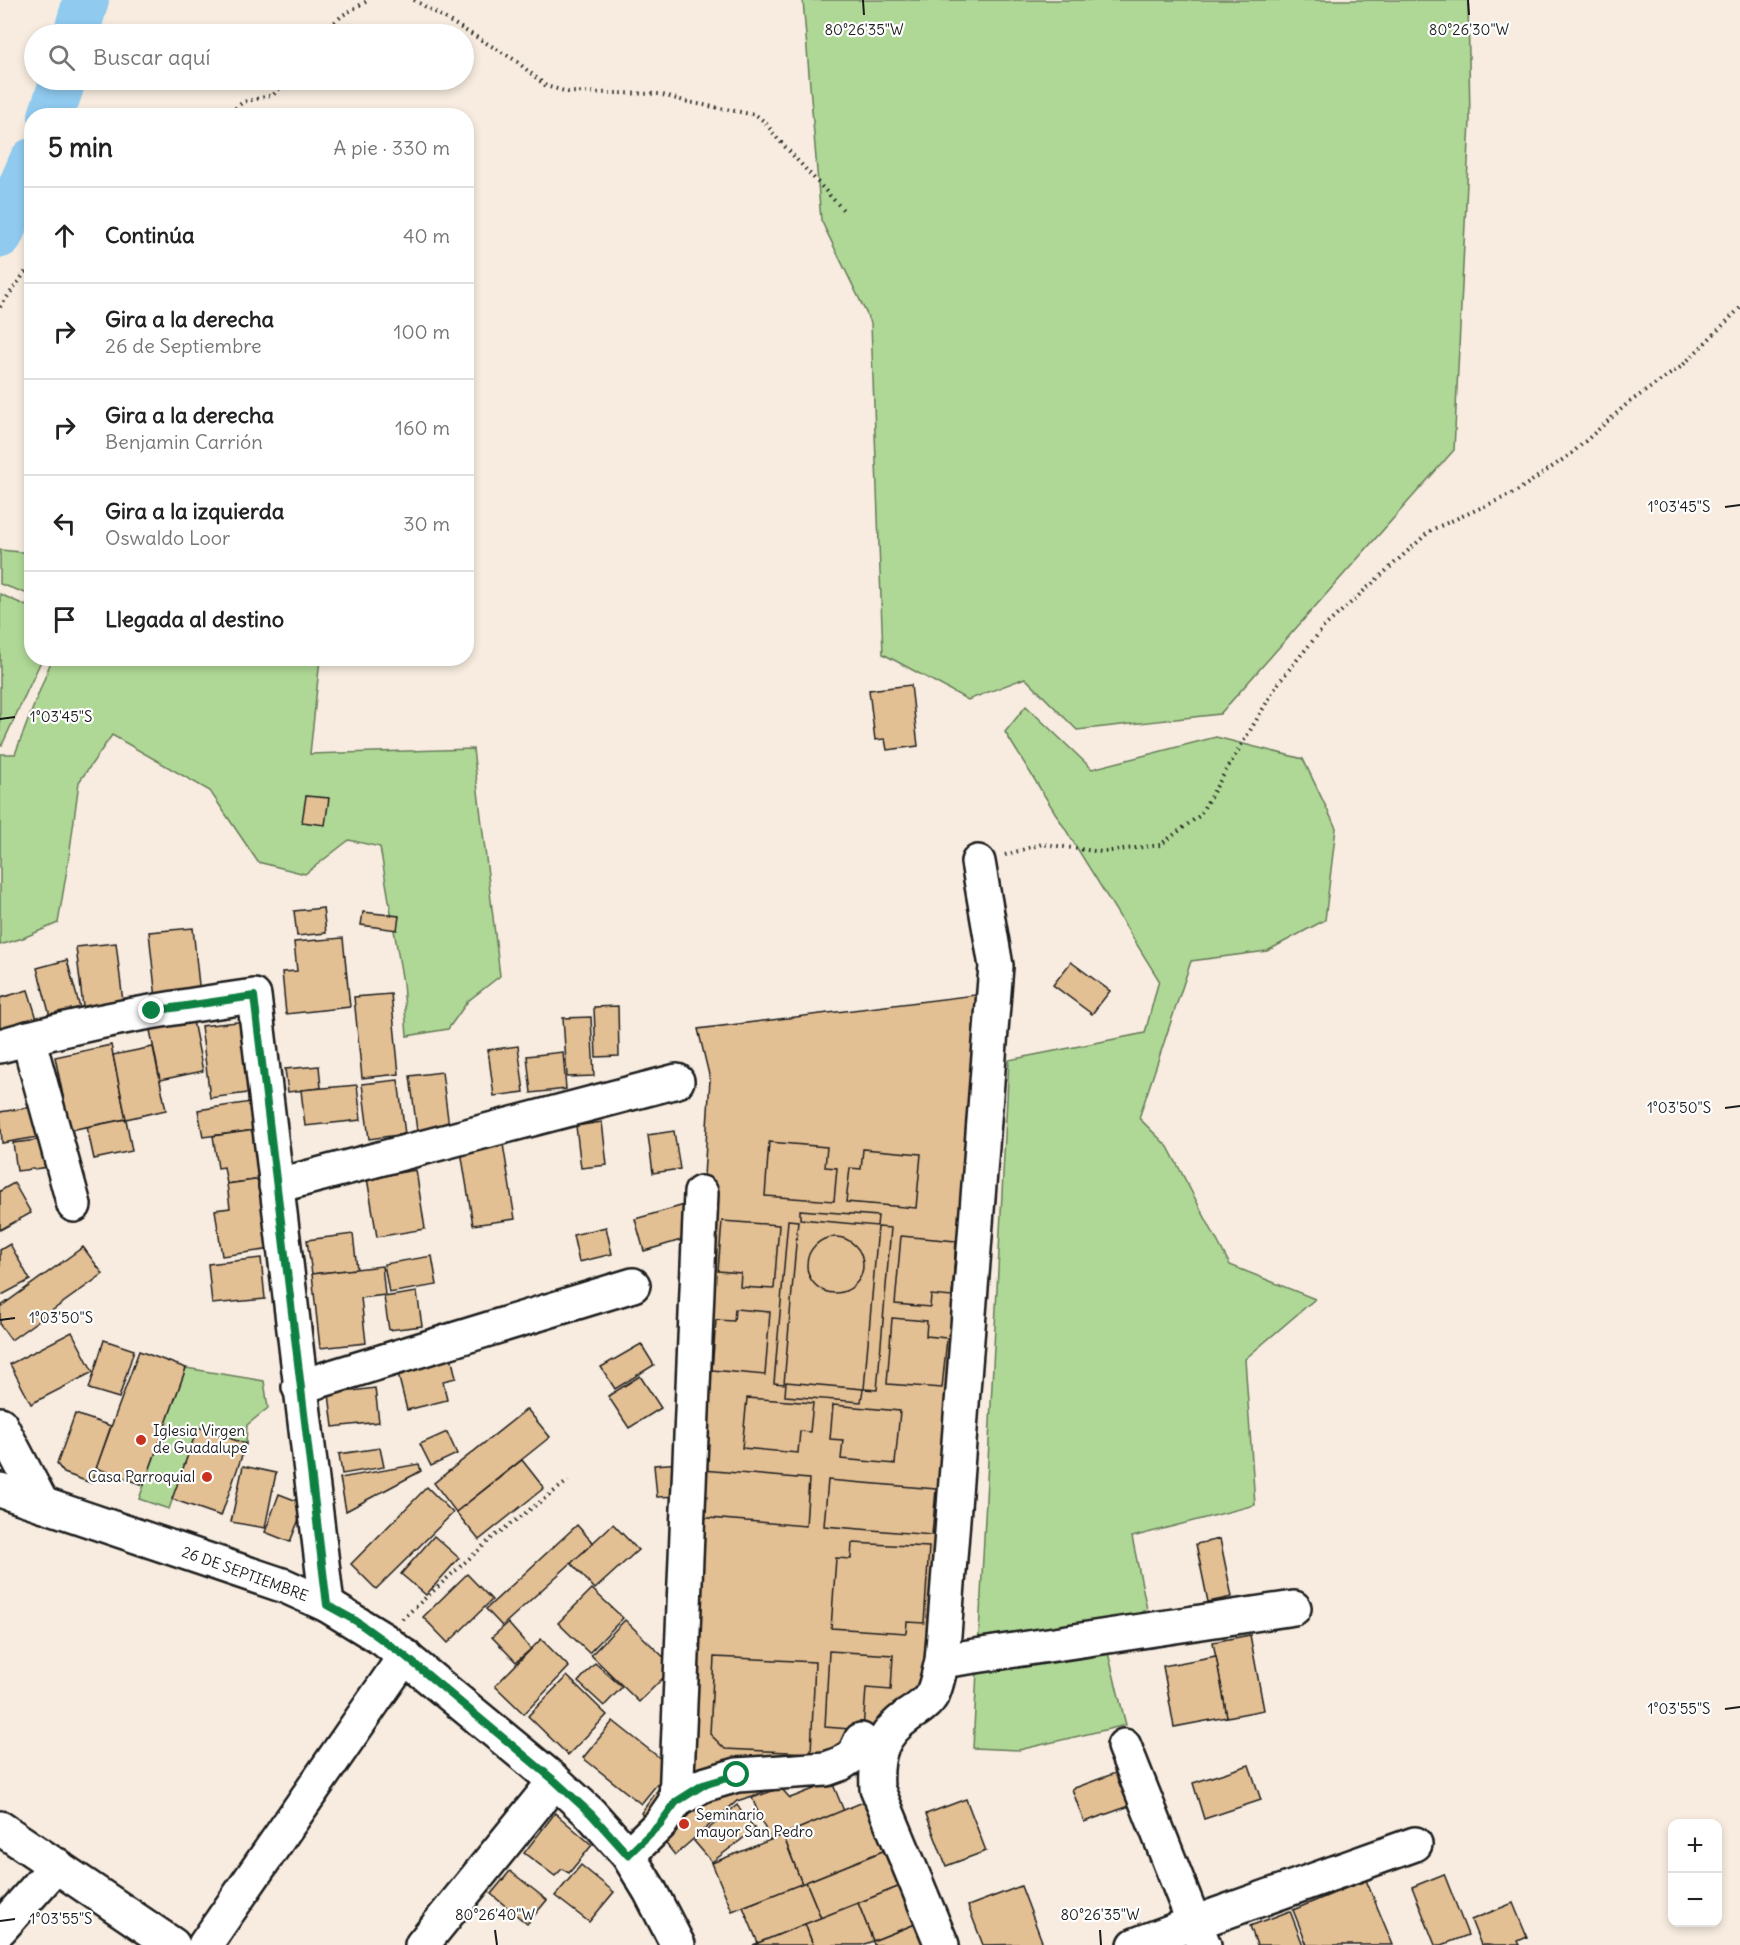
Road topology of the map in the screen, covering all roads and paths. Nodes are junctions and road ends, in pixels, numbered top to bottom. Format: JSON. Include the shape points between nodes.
{"nodes":[{"id":1,"x":369,"y":0,"type":"edge"},
{"id":2,"x":414,"y":0,"type":"edge"},
{"id":3,"x":333,"y":24,"type":"edge"},
{"id":4,"x":454,"y":24,"type":"edge"},
{"id":5,"x":474,"y":36,"type":"edge"},
{"id":6,"x":278,"y":90,"type":"edge"},
{"id":7,"x":236,"y":108,"type":"edge"},
{"id":8,"x":845,"y":212,"type":"dead end"},
{"id":9,"x":24,"y":274,"type":"edge"},
{"id":10,"x":0,"y":307,"type":"edge"},
{"id":11,"x":1740,"y":308,"type":"edge"},
{"id":12,"x":978,"y":862,"type":"joint"},
{"id":13,"x":14,"y":1042,"type":"edge"},
{"id":14,"x":677,"y":1081,"type":"dead end"},
{"id":15,"x":276,"y":1186,"type":"junction"},
{"id":16,"x":701,"y":1193,"type":"dead end"},
{"id":17,"x":74,"y":1205,"type":"dead end"},
{"id":18,"x":633,"y":1285,"type":"dead end"},
{"id":19,"x":299,"y":1387,"type":"junction"},
{"id":20,"x":0,"y":1424,"type":"edge"},
{"id":21,"x":568,"y":1481,"type":"dead end"},
{"id":22,"x":0,"y":1491,"type":"edge"},
{"id":23,"x":42,"y":1504,"type":"junction"},
{"id":24,"x":327,"y":1605,"type":"junction"},
{"id":25,"x":1294,"y":1608,"type":"dead end"},
{"id":26,"x":395,"y":1648,"type":"junction"},
{"id":27,"x":942,"y":1661,"type":"junction"},
{"id":28,"x":861,"y":1740,"type":"dead end"},
{"id":29,"x":1124,"y":1746,"type":"dead end"},
{"id":30,"x":555,"y":1781,"type":"junction"},
{"id":31,"x":676,"y":1802,"type":"junction"},
{"id":32,"x":0,"y":1828,"type":"edge"},
{"id":33,"x":1416,"y":1844,"type":"dead end"},
{"id":34,"x":628,"y":1855,"type":"junction"},
{"id":35,"x":57,"y":1865,"type":"junction"},
{"id":36,"x":0,"y":1929,"type":"edge"},
{"id":37,"x":1199,"y":1934,"type":"edge"},
{"id":38,"x":674,"y":1942,"type":"edge"},
{"id":39,"x":173,"y":1945,"type":"edge"},
{"id":40,"x":205,"y":1945,"type":"edge"},
{"id":41,"x":422,"y":1945,"type":"edge"},
{"id":42,"x":942,"y":1945,"type":"edge"},
{"id":43,"x":1135,"y":1945,"type":"edge"}],
"edges":[{"from":1,"to":3,"type":"path"},
{"from":2,"to":4,"type":"path"},
{"from":5,"to":8,"type":"path","via":[[515,60],[546,86],[568,92],[659,94],[756,115]]},
{"from":6,"to":7,"type":"path"},
{"from":9,"to":10,"type":"path"},
{"from":11,"to":12,"type":"path","via":[[1682,366],[1628,403],[1571,454],[1514,493],[1431,530],[1324,627],[1279,682],[1199,816],[1160,845],[1102,852],[1042,844]]},
{"from":12,"to":27,"type":"street","via":[[996,966]]},
{"from":13,"to":15,"type":"street","via":[[152,1011],[254,996]]},
{"from":13,"to":17,"type":"street"},
{"from":14,"to":15,"type":"street"},
{"from":15,"to":19,"type":"street"},
{"from":16,"to":31,"type":"street"},
{"from":18,"to":19,"type":"street"},
{"from":19,"to":24,"type":"street"},
{"from":20,"to":23,"type":"street"},
{"from":21,"to":26,"type":"path","via":[[492,1538],[404,1616]]},
{"from":22,"to":23,"type":"street","name":"26 DE SEPTIEMBRE"},
{"from":23,"to":24,"type":"street","name":"26 DE SEPTIEMBRE","via":[[285,1586]]},
{"from":24,"to":26,"type":"street","name":"26 DE SEPTIEMBRE"},
{"from":25,"to":27,"type":"street"},
{"from":26,"to":30,"type":"street","name":"26 DE SEPTIEMBRE"},
{"from":26,"to":40,"type":"street"},
{"from":27,"to":42,"type":"street","via":[[933,1695],[898,1723],[884,1741],[875,1766],[877,1788]]},
{"from":28,"to":31,"type":"street","via":[[854,1755],[826,1769],[737,1775],[703,1785]]},
{"from":29,"to":37,"type":"street"},
{"from":30,"to":34,"type":"street","name":"26 DE SEPTIEMBRE"},
{"from":30,"to":41,"type":"street"},
{"from":31,"to":34,"type":"street"},
{"from":32,"to":35,"type":"street"},
{"from":33,"to":37,"type":"street"},
{"from":34,"to":38,"type":"street","name":"26 DE SEPTIEMBRE"},
{"from":35,"to":36,"type":"street"},
{"from":35,"to":39,"type":"street"},
{"from":37,"to":43,"type":"street"}]}
